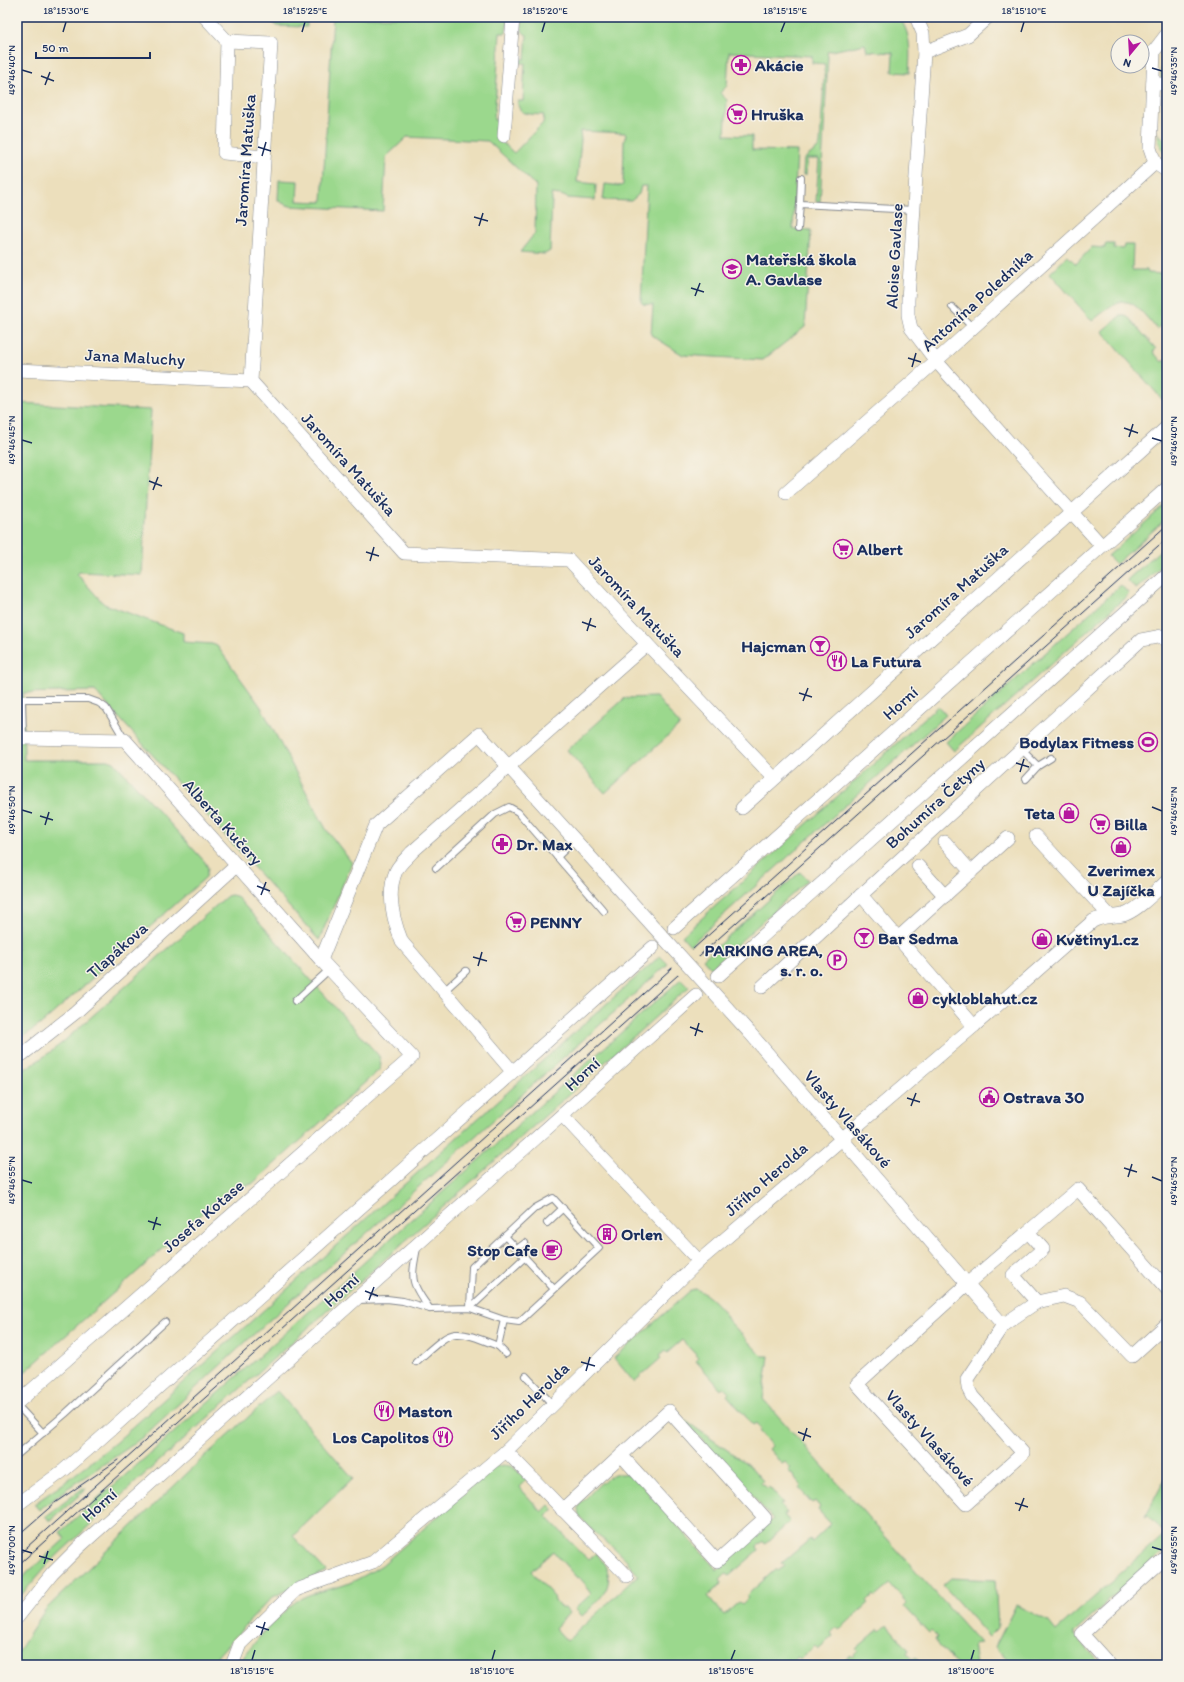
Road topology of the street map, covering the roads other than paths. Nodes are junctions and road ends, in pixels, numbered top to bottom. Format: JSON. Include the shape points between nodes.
{"nodes":[{"id":1,"x":206,"y":17,"type":"edge"},
{"id":2,"x":513,"y":17,"type":"edge"},
{"id":3,"x":916,"y":17,"type":"edge"},
{"id":4,"x":988,"y":17,"type":"edge"},
{"id":5,"x":1167,"y":34,"type":"edge"},
{"id":6,"x":227,"y":41,"type":"junction"},
{"id":7,"x":924,"y":52,"type":"junction"},
{"id":8,"x":1153,"y":84,"type":"junction"},
{"id":9,"x":1167,"y":84,"type":"edge"},
{"id":10,"x":504,"y":136,"type":"dead end"},
{"id":11,"x":263,"y":157,"type":"junction"},
{"id":12,"x":1155,"y":163,"type":"junction"},
{"id":13,"x":1167,"y":171,"type":"edge"},
{"id":14,"x":801,"y":178,"type":"dead end"},
{"id":15,"x":800,"y":204,"type":"junction"},
{"id":16,"x":914,"y":210,"type":"junction"},
{"id":17,"x":798,"y":229,"type":"dead end"},
{"id":18,"x":952,"y":307,"type":"dead end"},
{"id":19,"x":973,"y":328,"type":"junction"},
{"id":20,"x":936,"y":361,"type":"junction"},
{"id":21,"x":17,"y":370,"type":"edge"},
{"id":22,"x":251,"y":380,"type":"junction"},
{"id":23,"x":1167,"y":427,"type":"edge"},
{"id":24,"x":1167,"y":488,"type":"edge"},
{"id":25,"x":786,"y":493,"type":"dead end"},
{"id":26,"x":1071,"y":513,"type":"junction"},
{"id":27,"x":1102,"y":546,"type":"junction"},
{"id":28,"x":1167,"y":576,"type":"edge"},
{"id":29,"x":1167,"y":642,"type":"edge"},
{"id":30,"x":647,"y":644,"type":"junction"},
{"id":31,"x":23,"y":738,"type":"joint"},
{"id":32,"x":125,"y":740,"type":"junction"},
{"id":33,"x":1021,"y":749,"type":"junction"},
{"id":34,"x":1051,"y":758,"type":"dead end"},
{"id":35,"x":1038,"y":766,"type":"junction"},
{"id":36,"x":508,"y":767,"type":"junction"},
{"id":37,"x":774,"y":778,"type":"junction"},
{"id":38,"x":1026,"y":779,"type":"dead end"},
{"id":39,"x":742,"y":808,"type":"dead end"},
{"id":40,"x":1036,"y":836,"type":"dead end"},
{"id":41,"x":1008,"y":838,"type":"dead end"},
{"id":42,"x":575,"y":840,"type":"junction"},
{"id":43,"x":945,"y":842,"type":"dead end"},
{"id":44,"x":557,"y":857,"type":"junction"},
{"id":45,"x":237,"y":865,"type":"junction"},
{"id":46,"x":918,"y":866,"type":"dead end"},
{"id":47,"x":436,"y":868,"type":"dead end"},
{"id":48,"x":971,"y":872,"type":"junction"},
{"id":49,"x":1167,"y":881,"type":"edge"},
{"id":50,"x":860,"y":895,"type":"junction"},
{"id":51,"x":945,"y":896,"type":"junction"},
{"id":52,"x":604,"y":911,"type":"dead end"},
{"id":53,"x":1110,"y":916,"type":"junction"},
{"id":54,"x":674,"y":928,"type":"dead end"},
{"id":55,"x":898,"y":938,"type":"junction"},
{"id":56,"x":653,"y":947,"type":"dead end"},
{"id":57,"x":325,"y":965,"type":"junction"},
{"id":58,"x":466,"y":971,"type":"dead end"},
{"id":59,"x":718,"y":976,"type":"dead end"},
{"id":60,"x":762,"y":987,"type":"dead end"},
{"id":61,"x":444,"y":991,"type":"junction"},
{"id":62,"x":696,"y":996,"type":"dead end"},
{"id":63,"x":295,"y":1001,"type":"dead end"},
{"id":64,"x":974,"y":1026,"type":"junction"},
{"id":65,"x":17,"y":1057,"type":"edge"},
{"id":66,"x":412,"y":1057,"type":"joint"},
{"id":67,"x":512,"y":1071,"type":"junction"},
{"id":68,"x":563,"y":1116,"type":"junction"},
{"id":69,"x":840,"y":1138,"type":"junction"},
{"id":70,"x":563,"y":1208,"type":"junction"},
{"id":71,"x":547,"y":1223,"type":"dead end"},
{"id":72,"x":1028,"y":1232,"type":"junction"},
{"id":73,"x":505,"y":1236,"type":"junction"},
{"id":74,"x":525,"y":1243,"type":"dead end"},
{"id":75,"x":418,"y":1245,"type":"junction"},
{"id":76,"x":517,"y":1250,"type":"junction"},
{"id":77,"x":524,"y":1258,"type":"junction"},
{"id":78,"x":698,"y":1261,"type":"junction"},
{"id":79,"x":967,"y":1284,"type":"junction"},
{"id":80,"x":554,"y":1289,"type":"junction"},
{"id":81,"x":1167,"y":1289,"type":"edge"},
{"id":82,"x":356,"y":1300,"type":"junction"},
{"id":83,"x":1037,"y":1302,"type":"junction"},
{"id":84,"x":470,"y":1308,"type":"junction"},
{"id":85,"x":430,"y":1309,"type":"junction"},
{"id":86,"x":504,"y":1320,"type":"junction"},
{"id":87,"x":165,"y":1322,"type":"dead end"},
{"id":88,"x":1167,"y":1324,"type":"edge"},
{"id":89,"x":1003,"y":1325,"type":"junction"},
{"id":90,"x":498,"y":1346,"type":"junction"},
{"id":91,"x":506,"y":1354,"type":"dead end"},
{"id":92,"x":416,"y":1362,"type":"dead end"},
{"id":93,"x":526,"y":1376,"type":"dead end"},
{"id":94,"x":17,"y":1404,"type":"edge"},
{"id":95,"x":552,"y":1404,"type":"junction"},
{"id":96,"x":43,"y":1433,"type":"junction"},
{"id":97,"x":506,"y":1451,"type":"junction"},
{"id":98,"x":17,"y":1455,"type":"edge"},
{"id":99,"x":621,"y":1455,"type":"junction"},
{"id":100,"x":19,"y":1504,"type":"edge"},
{"id":101,"x":562,"y":1510,"type":"junction"},
{"id":102,"x":1167,"y":1556,"type":"edge"},
{"id":103,"x":627,"y":1576,"type":"dead end"},
{"id":104,"x":17,"y":1618,"type":"edge"},
{"id":105,"x":232,"y":1665,"type":"edge"},
{"id":106,"x":1110,"y":1665,"type":"edge"}],
"edges":[{"from":1,"to":6,"type":"street"},
{"from":2,"to":10,"type":"street"},
{"from":3,"to":7,"type":"street","name":"Aloise Gavlase","via":[[923,33]]},
{"from":4,"to":7,"type":"street","via":[[968,35]]},
{"from":5,"to":8,"type":"street","via":[[1154,51]]},
{"from":6,"to":11,"type":"street","via":[[224,153]]},
{"from":6,"to":11,"type":"street","name":"Jaromíra Matuška","via":[[271,43]]},
{"from":7,"to":16,"type":"street","name":"Aloise Gavlase"},
{"from":8,"to":9,"type":"street"},
{"from":8,"to":12,"type":"street","via":[[1150,148]]},
{"from":11,"to":22,"type":"street","name":"Jaromíra Matuška"},
{"from":12,"to":13,"type":"street"},
{"from":12,"to":19,"type":"street","name":"Antonína Poledníka"},
{"from":14,"to":15,"type":"lane"},
{"from":15,"to":16,"type":"lane"},
{"from":15,"to":17,"type":"lane"},
{"from":16,"to":20,"type":"street","name":"Aloise Gavlase","via":[[908,316],[911,328]]},
{"from":18,"to":19,"type":"lane"},
{"from":19,"to":20,"type":"street","name":"Antonína Poledníka"},
{"from":20,"to":25,"type":"street","name":"Antonína Poledníka"},
{"from":20,"to":26,"type":"street","name":"Aloise Gavlase"},
{"from":21,"to":22,"type":"street","name":"Jana Maluchy"},
{"from":22,"to":30,"type":"street","name":"Jaromíra Matuška","via":[[404,553],[569,560]]},
{"from":23,"to":26,"type":"street","name":"Jaromíra Matuška"},
{"from":24,"to":27,"type":"street","name":"Horní"},
{"from":26,"to":27,"type":"street","name":"Aloise Gavlase"},
{"from":26,"to":37,"type":"street","name":"Jaromíra Matuška"},
{"from":27,"to":54,"type":"street","name":"Horní"},
{"from":28,"to":59,"type":"street"},
{"from":29,"to":33,"type":"street","name":"Bohumíra Četyny","via":[[1162,636],[1142,640]]},
{"from":30,"to":36,"type":"street"},
{"from":30,"to":37,"type":"street","name":"Jaromíra Matuška"},
{"from":31,"to":32,"type":"street"},
{"from":31,"to":32,"type":"lane","via":[[22,699],[88,698],[106,708]]},
{"from":32,"to":45,"type":"street","name":"Alberta Kučery"},
{"from":33,"to":35,"type":"lane"},
{"from":33,"to":50,"type":"street","name":"Bohumíra Četyny"},
{"from":34,"to":35,"type":"lane"},
{"from":35,"to":38,"type":"lane"},
{"from":36,"to":42,"type":"street","name":"Vlasty Vlasákové"},
{"from":36,"to":57,"type":"street","name":"Vlasty Vlasákové","via":[[479,734],[376,824]]},
{"from":36,"to":61,"type":"street","via":[[412,852],[396,871],[391,892],[396,928],[402,942]]},
{"from":37,"to":39,"type":"street"},
{"from":40,"to":53,"type":"street"},
{"from":41,"to":48,"type":"street"},
{"from":42,"to":44,"type":"lane"},
{"from":42,"to":69,"type":"street","name":"Vlasty Vlasákové","bridge":true,"via":[[749,1032]]},
{"from":43,"to":48,"type":"street"},
{"from":44,"to":47,"type":"lane","via":[[518,812],[509,807],[495,814]]},
{"from":44,"to":52,"type":"lane"},
{"from":45,"to":57,"type":"street","name":"Alberta Kučery"},
{"from":45,"to":65,"type":"street","name":"Tlapákova","via":[[74,1013]]},
{"from":46,"to":51,"type":"street"},
{"from":48,"to":51,"type":"street"},
{"from":49,"to":53,"type":"street","via":[[1130,912]]},
{"from":50,"to":55,"type":"street"},
{"from":50,"to":60,"type":"street","name":"Bohumíra Četyny"},
{"from":51,"to":55,"type":"street"},
{"from":53,"to":64,"type":"street","via":[[1093,921]]},
{"from":55,"to":64,"type":"street"},
{"from":56,"to":67,"type":"street"},
{"from":57,"to":63,"type":"lane"},
{"from":57,"to":66,"type":"street","name":"Alberta Kučery"},
{"from":58,"to":61,"type":"lane"},
{"from":61,"to":67,"type":"street"},
{"from":62,"to":68,"type":"street","name":"Horní"},
{"from":64,"to":69,"type":"street"},
{"from":66,"to":94,"type":"street","name":"Josefa Kotase"},
{"from":67,"to":100,"type":"street","via":[[100,1440]]},
{"from":68,"to":75,"type":"street","name":"Horní"},
{"from":68,"to":78,"type":"street"},
{"from":69,"to":78,"type":"street","name":"Jiřího Herolda"},
{"from":69,"to":79,"type":"street","name":"Vlasty Vlasákové"},
{"from":70,"to":71,"type":"lane"},
{"from":70,"to":73,"type":"lane","via":[[554,1198],[535,1208]]},
{"from":70,"to":80,"type":"lane","via":[[599,1248]]},
{"from":72,"to":79,"type":"street","name":"Vlasty Vlasákové"},
{"from":72,"to":81,"type":"street","name":"Vlasty Vlasákové","via":[[1078,1189]]},
{"from":72,"to":83,"type":"street","via":[[1043,1249],[1013,1275]]},
{"from":73,"to":76,"type":"lane"},
{"from":73,"to":84,"type":"lane","via":[[472,1267]]},
{"from":74,"to":76,"type":"lane"},
{"from":75,"to":82,"type":"street","name":"Horní"},
{"from":75,"to":85,"type":"lane","via":[[414,1284],[416,1292]]},
{"from":76,"to":77,"type":"lane"},
{"from":77,"to":80,"type":"lane"},
{"from":77,"to":84,"type":"lane"},
{"from":78,"to":95,"type":"street","name":"Jiřího Herolda"},
{"from":79,"to":89,"type":"street","name":"Vlasty Vlasákové"},
{"from":79,"to":89,"type":"street","name":"Vlasty Vlasákové","via":[[857,1384],[966,1504],[1023,1453],[970,1392],[967,1384],[967,1379]]},
{"from":80,"to":86,"type":"lane","via":[[519,1322]]},
{"from":82,"to":85,"type":"lane","via":[[387,1299]]},
{"from":82,"to":104,"type":"street","name":"Horní","via":[[65,1560]]},
{"from":83,"to":88,"type":"street","name":"Vlasty Vlasákové","via":[[1064,1296],[1080,1302],[1132,1356]]},
{"from":83,"to":89,"type":"street","name":"Vlasty Vlasákové"},
{"from":84,"to":85,"type":"lane"},
{"from":84,"to":86,"type":"lane"},
{"from":86,"to":90,"type":"lane"},
{"from":87,"to":96,"type":"lane"},
{"from":90,"to":91,"type":"lane"},
{"from":90,"to":92,"type":"lane","via":[[469,1334],[457,1333],[448,1335]]},
{"from":93,"to":95,"type":"lane"},
{"from":94,"to":96,"type":"lane"},
{"from":95,"to":97,"type":"street","name":"Jiřího Herolda"},
{"from":96,"to":98,"type":"lane"},
{"from":97,"to":101,"type":"street"},
{"from":97,"to":105,"type":"street","name":"Jiřího Herolda","via":[[373,1562],[296,1590],[240,1644]]},
{"from":99,"to":99,"type":"street","via":[[717,1561],[765,1518],[669,1411]]},
{"from":99,"to":101,"type":"street"},
{"from":101,"to":103,"type":"street"},
{"from":102,"to":106,"type":"street","via":[[1082,1634]]}]}
